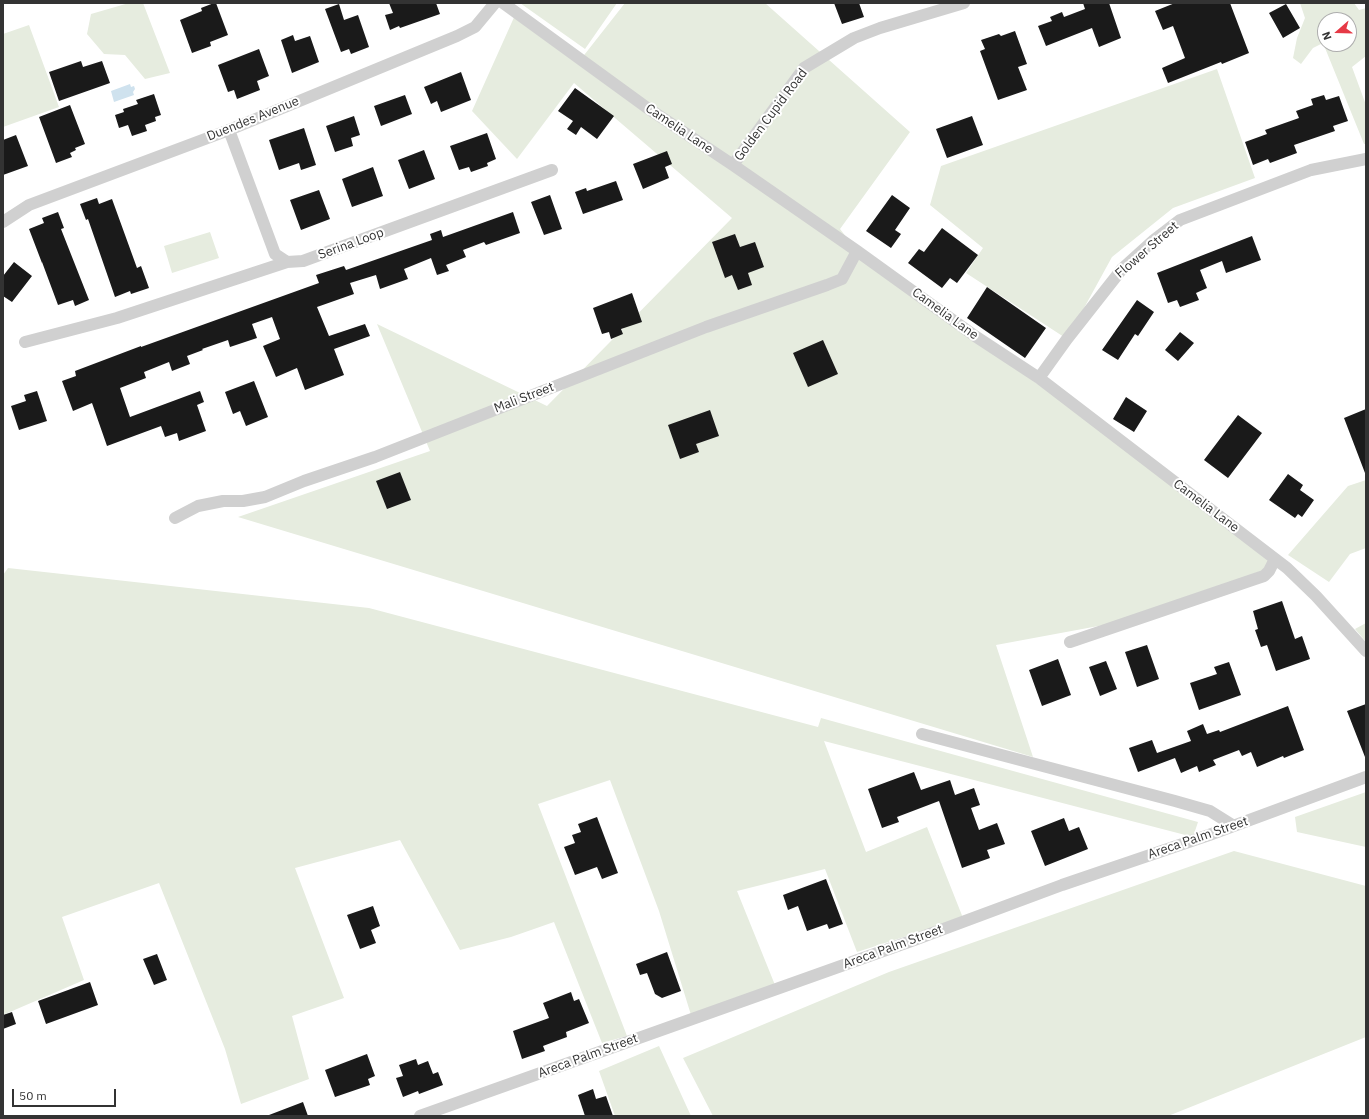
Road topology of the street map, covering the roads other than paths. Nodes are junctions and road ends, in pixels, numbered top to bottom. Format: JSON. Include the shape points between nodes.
{"nodes":[{"id":1,"x":495,"y":3,"type":"edge"},
{"id":2,"x":503,"y":3,"type":"edge"},
{"id":3,"x":964,"y":3,"type":"edge"},
{"id":4,"x":229,"y":130,"type":"junction"},
{"id":5,"x":1366,"y":159,"type":"edge"},
{"id":6,"x":733,"y":165,"type":"junction"},
{"id":7,"x":552,"y":170,"type":"dead end"},
{"id":8,"x":3,"y":222,"type":"edge"},
{"id":9,"x":857,"y":251,"type":"junction"},
{"id":10,"x":287,"y":262,"type":"junction"},
{"id":11,"x":25,"y":342,"type":"dead end"},
{"id":12,"x":1039,"y":378,"type":"junction"},
{"id":13,"x":176,"y":518,"type":"dead end"},
{"id":14,"x":1275,"y":559,"type":"junction"},
{"id":15,"x":1070,"y":642,"type":"dead end"},
{"id":16,"x":1366,"y":651,"type":"edge"},
{"id":17,"x":922,"y":734,"type":"dead end"},
{"id":18,"x":1366,"y":777,"type":"edge"},
{"id":19,"x":1234,"y":826,"type":"junction"},
{"id":20,"x":420,"y":1116,"type":"edge"}],
"edges":[{"from":1,"to":4,"type":"street","name":"Duendes Avenue","via":[[475,27],[457,36]]},
{"from":2,"to":6,"type":"street","name":"Camelia Lane","via":[[646,107]]},
{"from":3,"to":6,"type":"street","name":"Golden Cupid Road","via":[[873,30],[854,38],[804,68]]},
{"from":4,"to":8,"type":"street","name":"Duendes Avenue","via":[[29,205]]},
{"from":4,"to":10,"type":"street","via":[[275,254]]},
{"from":5,"to":12,"type":"street","name":"Flower Street","via":[[1311,170],[1180,220],[1122,269]]},
{"from":6,"to":9,"type":"street","name":"Camelia Lane"},
{"from":7,"to":10,"type":"street","name":"Serina Loop","via":[[304,261]]},
{"from":9,"to":12,"type":"street","name":"Camelia Lane","via":[[975,336]]},
{"from":9,"to":13,"type":"street","name":"Mali Street","via":[[842,278],[827,285],[706,327],[375,457],[264,496],[223,500],[198,506]]},
{"from":10,"to":11,"type":"street","name":"Serina Loop","via":[[117,318]]},
{"from":12,"to":14,"type":"street","name":"Camelia Lane"},
{"from":14,"to":15,"type":"street","via":[[1264,576]]},
{"from":14,"to":16,"type":"street","name":"Camelia Lane","via":[[1307,586]]},
{"from":17,"to":19,"type":"street","via":[[1210,811]]},
{"from":18,"to":19,"type":"street","name":"Areca Palm Street"},
{"from":19,"to":20,"type":"street","name":"Areca Palm Street"}]}
